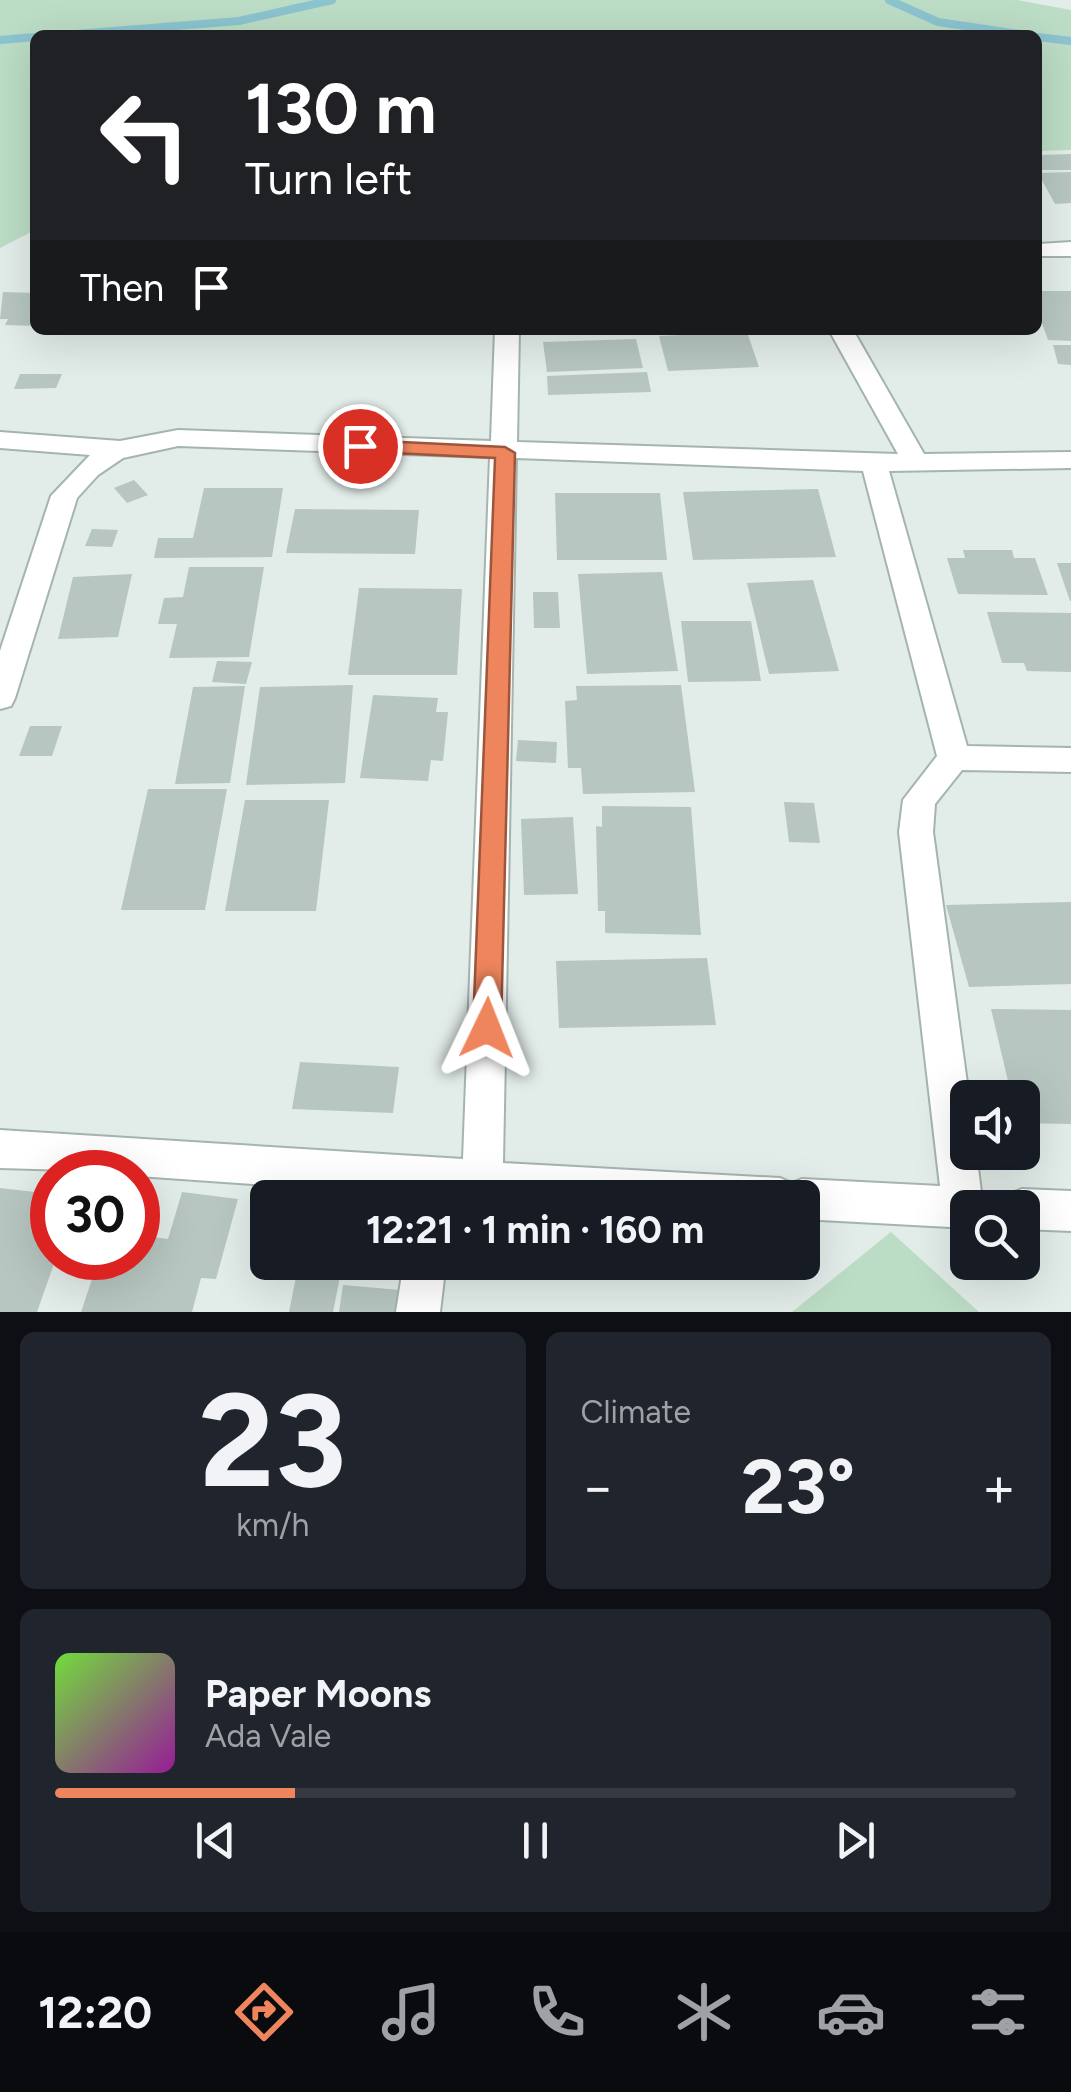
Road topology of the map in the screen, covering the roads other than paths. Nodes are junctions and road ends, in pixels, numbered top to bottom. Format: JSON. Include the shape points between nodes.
{"nodes":[{"id":1,"x":1071,"y":249,"type":"edge"},
{"id":2,"x":1042,"y":250,"type":"edge"},
{"id":3,"x":508,"y":335,"type":"edge"},
{"id":4,"x":845,"y":335,"type":"edge"},
{"id":5,"x":0,"y":440,"type":"edge"},
{"id":6,"x":124,"y":449,"type":"junction"},
{"id":7,"x":505,"y":453,"type":"junction"},
{"id":8,"x":1071,"y":460,"type":"edge"},
{"id":9,"x":915,"y":462,"type":"junction"},
{"id":10,"x":874,"y":463,"type":"junction"},
{"id":11,"x":0,"y":698,"type":"edge"},
{"id":12,"x":954,"y":758,"type":"junction"},
{"id":13,"x":1071,"y":760,"type":"edge"},
{"id":14,"x":0,"y":1150,"type":"edge"},
{"id":15,"x":362,"y":1180,"type":"edge"},
{"id":16,"x":482,"y":1180,"type":"edge"},
{"id":17,"x":965,"y":1190,"type":"edge"},
{"id":18,"x":820,"y":1200,"type":"edge"},
{"id":19,"x":950,"y":1206,"type":"edge"},
{"id":20,"x":1040,"y":1210,"type":"edge"},
{"id":21,"x":1071,"y":1211,"type":"edge"},
{"id":22,"x":422,"y":1280,"type":"edge"},
{"id":23,"x":418,"y":1312,"type":"edge"}],
"edges":[{"from":1,"to":2,"type":"street"},
{"from":3,"to":7,"type":"street"},
{"from":4,"to":9,"type":"street"},
{"from":5,"to":6,"type":"street"},
{"from":6,"to":7,"type":"street","via":[[178,438]]},
{"from":6,"to":11,"type":"street","via":[[84,469],[64,496]]},
{"from":7,"to":10,"type":"street"},
{"from":7,"to":16,"type":"street"},
{"from":8,"to":9,"type":"street"},
{"from":9,"to":10,"type":"street"},
{"from":10,"to":12,"type":"street"},
{"from":12,"to":13,"type":"street"},
{"from":12,"to":17,"type":"street","via":[[920,800],[916,832]]},
{"from":14,"to":15,"type":"street"},
{"from":18,"to":19,"type":"street"},
{"from":20,"to":21,"type":"street"},
{"from":22,"to":23,"type":"street"}]}
